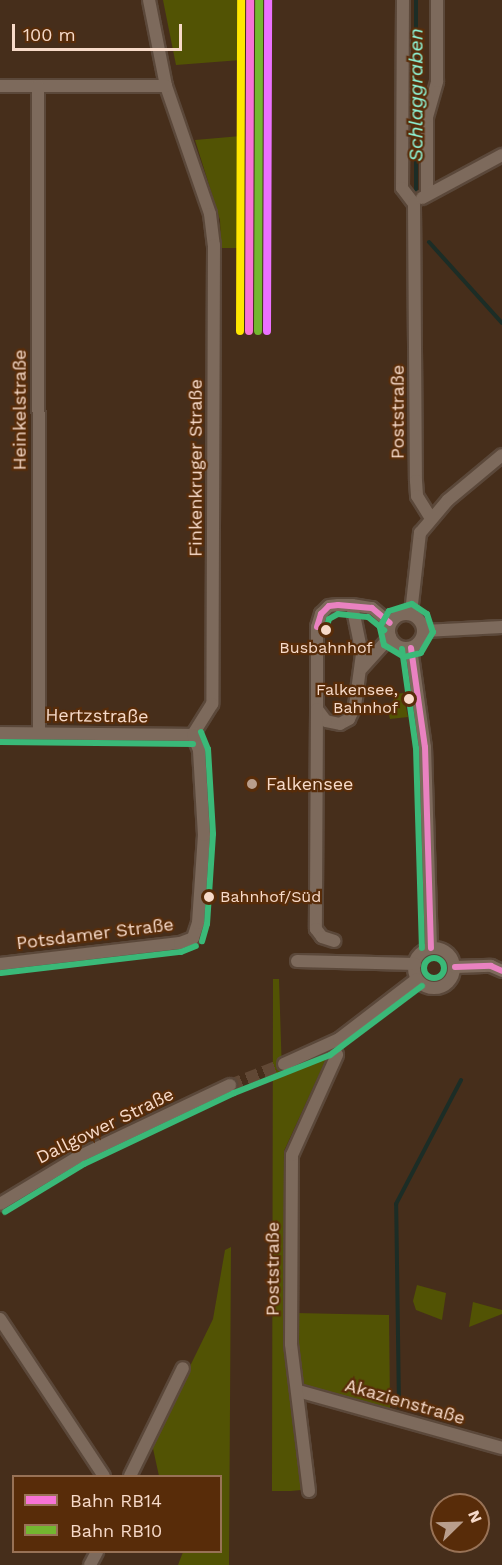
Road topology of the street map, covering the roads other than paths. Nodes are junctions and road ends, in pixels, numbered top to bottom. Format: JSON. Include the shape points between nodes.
{"nodes":[{"id":1,"x":149,"y":0,"type":"edge"},
{"id":2,"x":403,"y":0,"type":"edge"},
{"id":3,"x":437,"y":0,"type":"edge"},
{"id":4,"x":0,"y":86,"type":"edge"},
{"id":5,"x":38,"y":86,"type":"junction"},
{"id":6,"x":166,"y":86,"type":"junction"},
{"id":7,"x":502,"y":155,"type":"edge"},
{"id":8,"x":427,"y":194,"type":"junction"},
{"id":9,"x":414,"y":204,"type":"junction"},
{"id":10,"x":502,"y":455,"type":"edge"},
{"id":11,"x":430,"y":517,"type":"junction"},
{"id":12,"x":352,"y":605,"type":"junction"},
{"id":13,"x":411,"y":614,"type":"junction"},
{"id":14,"x":390,"y":623,"type":"junction"},
{"id":15,"x":502,"y":627,"type":"edge"},
{"id":16,"x":424,"y":631,"type":"junction"},
{"id":17,"x":390,"y":637,"type":"junction"},
{"id":18,"x":411,"y":648,"type":"junction"},
{"id":19,"x":362,"y":668,"type":"junction"},
{"id":20,"x":317,"y":710,"type":"junction"},
{"id":21,"x":0,"y":733,"type":"edge"},
{"id":22,"x":39,"y":733,"type":"junction"},
{"id":23,"x":193,"y":735,"type":"junction"},
{"id":24,"x":334,"y":941,"type":"dead end"},
{"id":25,"x":431,"y":948,"type":"junction"},
{"id":26,"x":297,"y":961,"type":"dead end"},
{"id":27,"x":0,"y":964,"type":"edge"},
{"id":28,"x":415,"y":964,"type":"junction"},
{"id":29,"x":455,"y":967,"type":"junction"},
{"id":30,"x":502,"y":971,"type":"edge"},
{"id":31,"x":417,"y":979,"type":"junction"},
{"id":32,"x":337,"y":1055,"type":"dead end"},
{"id":33,"x":284,"y":1064,"type":"tunnel mouth"},
{"id":34,"x":230,"y":1085,"type":"tunnel mouth"},
{"id":35,"x":0,"y":1204,"type":"edge"},
{"id":36,"x":0,"y":1319,"type":"edge"},
{"id":37,"x":183,"y":1368,"type":"dead end"},
{"id":38,"x":298,"y":1391,"type":"junction"},
{"id":39,"x":502,"y":1448,"type":"edge"},
{"id":40,"x":103,"y":1475,"type":"edge"},
{"id":41,"x":130,"y":1475,"type":"edge"},
{"id":42,"x":309,"y":1491,"type":"dead end"}],
"edges":[{"from":1,"to":6,"type":"street","name":"Finkenkruger Straße"},
{"from":2,"to":9,"type":"street","name":"Poststraße","via":[[402,188]]},
{"from":3,"to":8,"type":"street","via":[[437,81],[427,117]]},
{"from":4,"to":5,"type":"street"},
{"from":5,"to":6,"type":"street"},
{"from":5,"to":22,"type":"street","name":"Heinkelstraße"},
{"from":6,"to":23,"type":"street","name":"Finkenkruger Straße","via":[[210,214],[214,245],[212,704]]},
{"from":7,"to":8,"type":"street"},
{"from":8,"to":9,"type":"street"},
{"from":9,"to":11,"type":"street","name":"Poststraße","via":[[416,481],[417,496]]},
{"from":10,"to":11,"type":"street"},
{"from":11,"to":13,"type":"street","via":[[420,533]]},
{"from":12,"to":14,"type":"street","via":[[372,608]]},
{"from":12,"to":19,"type":"street"},
{"from":12,"to":20,"type":"street","via":[[328,606],[321,614]]},
{"from":13,"to":14,"type":"street","via":[[399,615]]},
{"from":13,"to":16,"type":"street","via":[[420,620]]},
{"from":14,"to":17,"type":"street"},
{"from":15,"to":16,"type":"street"},
{"from":16,"to":18,"type":"street"},
{"from":17,"to":18,"type":"street","via":[[398,646]]},
{"from":17,"to":19,"type":"street"},
{"from":18,"to":25,"type":"street","via":[[425,747]]},
{"from":19,"to":20,"type":"street","via":[[349,718],[340,724],[326,721]]},
{"from":20,"to":24,"type":"street","via":[[316,929],[322,938]]},
{"from":21,"to":22,"type":"street","name":"Hertzstraße"},
{"from":22,"to":23,"type":"street","name":"Hertzstraße"},
{"from":23,"to":27,"type":"street","name":"Potsdamer Straße","via":[[199,750],[204,835],[198,923],[193,938],[180,943]]},
{"from":25,"to":28,"type":"street","via":[[419,955]]},
{"from":25,"to":29,"type":"street","via":[[449,955]]},
{"from":26,"to":28,"type":"street"},
{"from":28,"to":31,"type":"street"},
{"from":29,"to":30,"type":"street","via":[[491,966]]},
{"from":29,"to":31,"type":"street","via":[[451,981],[443,987],[426,987]]},
{"from":31,"to":33,"type":"street","via":[[339,1040]]},
{"from":32,"to":38,"type":"street","name":"Poststraße","via":[[292,1155],[291,1344]]},
{"from":34,"to":35,"type":"street","name":"Dallgower Straße","via":[[70,1161]]},
{"from":36,"to":40,"type":"street"},
{"from":37,"to":41,"type":"street"},
{"from":38,"to":39,"type":"street","name":"Akazienstraße"},
{"from":38,"to":42,"type":"street","name":"Poststraße"}]}
